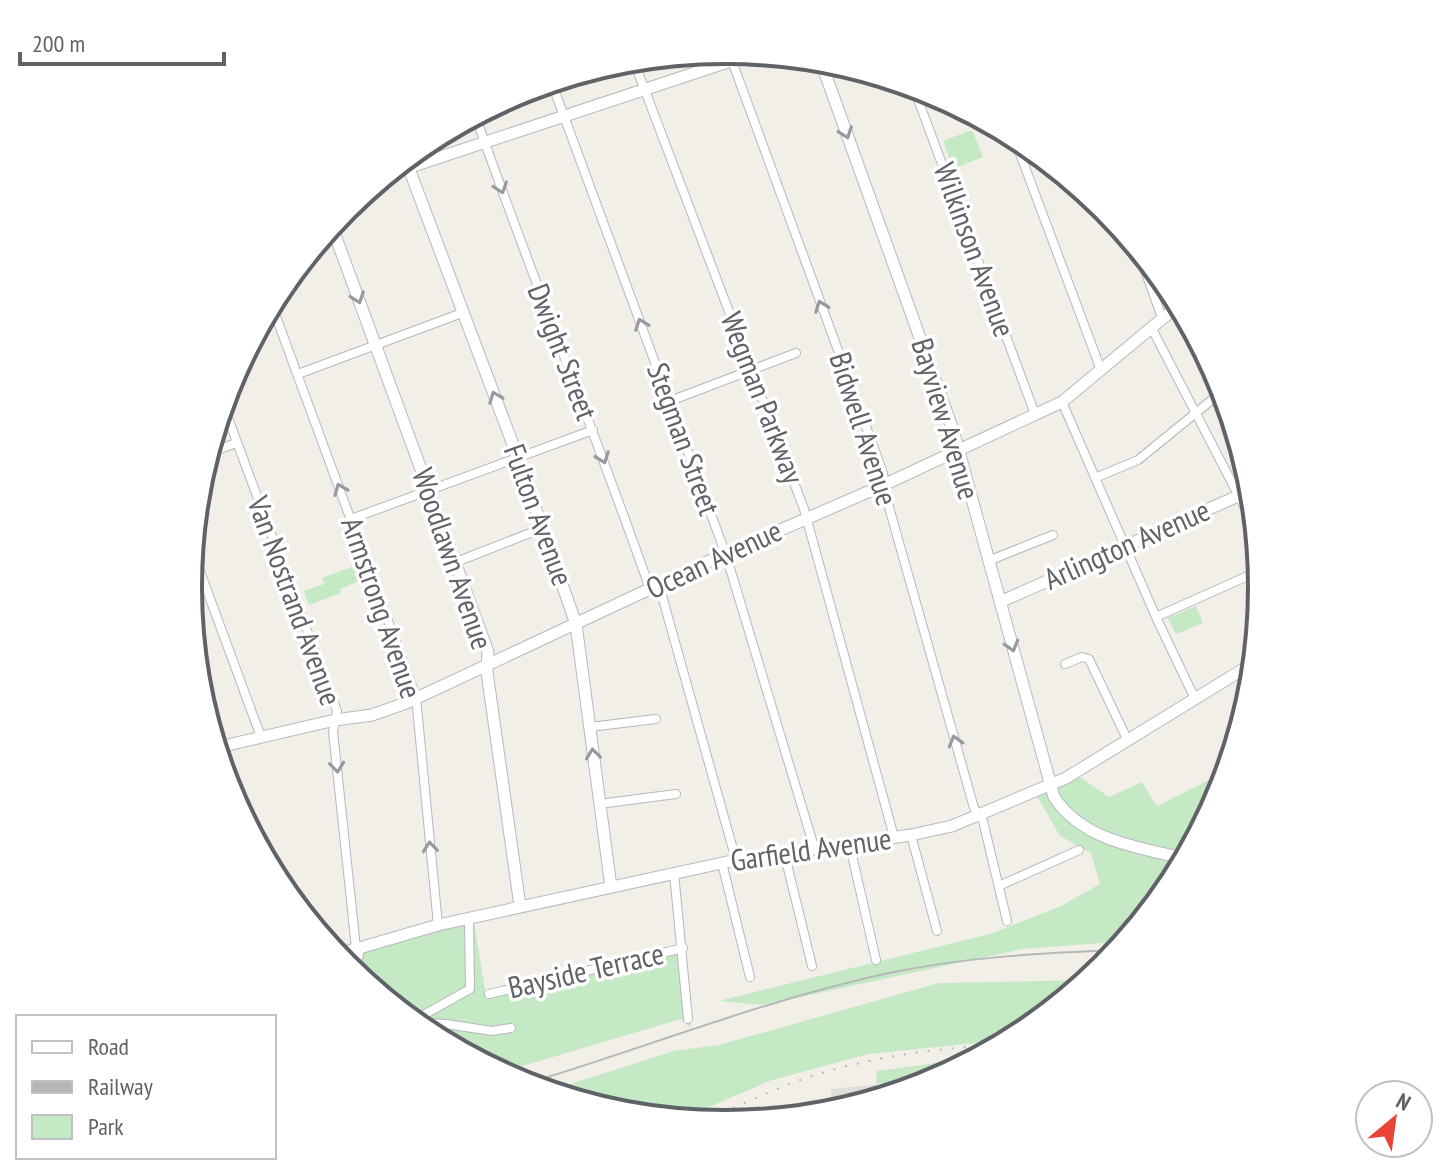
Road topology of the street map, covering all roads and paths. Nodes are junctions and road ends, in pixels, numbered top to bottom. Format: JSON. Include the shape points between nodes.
{"nodes":[{"id":1,"x":733,"y":64,"type":"edge"},
{"id":2,"x":706,"y":65,"type":"edge"},
{"id":3,"x":637,"y":72,"type":"edge"},
{"id":4,"x":825,"y":74,"type":"edge"},
{"id":5,"x":643,"y":89,"type":"junction"},
{"id":6,"x":555,"y":93,"type":"edge"},
{"id":7,"x":919,"y":102,"type":"edge"},
{"id":8,"x":564,"y":115,"type":"junction"},
{"id":9,"x":479,"y":126,"type":"edge"},
{"id":10,"x":484,"y":142,"type":"junction"},
{"id":11,"x":1021,"y":155,"type":"edge"},
{"id":12,"x":426,"y":158,"type":"edge"},
{"id":13,"x":409,"y":170,"type":"edge"},
{"id":14,"x":336,"y":237,"type":"edge"},
{"id":15,"x":1149,"y":282,"type":"edge"},
{"id":16,"x":1169,"y":312,"type":"edge"},
{"id":17,"x":462,"y":313,"type":"junction"},
{"id":18,"x":277,"y":318,"type":"edge"},
{"id":19,"x":1162,"y":318,"type":"junction"},
{"id":20,"x":1151,"y":327,"type":"junction"},
{"id":21,"x":376,"y":347,"type":"junction"},
{"id":22,"x":796,"y":353,"type":"dead end"},
{"id":23,"x":751,"y":370,"type":"junction"},
{"id":24,"x":1101,"y":370,"type":"junction"},
{"id":25,"x":298,"y":374,"type":"junction"},
{"id":26,"x":1213,"y":399,"type":"edge"},
{"id":27,"x":670,"y":401,"type":"junction"},
{"id":28,"x":1062,"y":402,"type":"junction"},
{"id":29,"x":1196,"y":413,"type":"junction"},
{"id":30,"x":1035,"y":414,"type":"junction"},
{"id":31,"x":228,"y":421,"type":"edge"},
{"id":32,"x":593,"y":430,"type":"junction"},
{"id":33,"x":236,"y":443,"type":"junction"},
{"id":34,"x":220,"y":449,"type":"edge"},
{"id":35,"x":958,"y":450,"type":"junction"},
{"id":36,"x":517,"y":459,"type":"junction"},
{"id":37,"x":1095,"y":478,"type":"junction"},
{"id":38,"x":884,"y":485,"type":"junction"},
{"id":39,"x":429,"y":490,"type":"junction"},
{"id":40,"x":1238,"y":496,"type":"junction"},
{"id":41,"x":1241,"y":501,"type":"edge"},
{"id":42,"x":351,"y":519,"type":"junction"},
{"id":43,"x":805,"y":519,"type":"junction"},
{"id":44,"x":543,"y":528,"type":"junction"},
{"id":45,"x":1053,"y":535,"type":"dead end"},
{"id":46,"x":1125,"y":546,"type":"junction"},
{"id":47,"x":726,"y":555,"type":"junction"},
{"id":48,"x":988,"y":561,"type":"junction"},
{"id":49,"x":456,"y":562,"type":"junction"},
{"id":50,"x":1248,"y":576,"type":"edge"},
{"id":51,"x":202,"y":578,"type":"edge"},
{"id":52,"x":654,"y":587,"type":"junction"},
{"id":53,"x":1000,"y":602,"type":"junction"},
{"id":54,"x":1156,"y":617,"type":"junction"},
{"id":55,"x":576,"y":624,"type":"junction"},
{"id":56,"x":1065,"y":664,"type":"dead end"},
{"id":57,"x":488,"y":665,"type":"junction"},
{"id":58,"x":1241,"y":670,"type":"edge"},
{"id":59,"x":416,"y":697,"type":"junction"},
{"id":60,"x":1195,"y":699,"type":"junction"},
{"id":61,"x":656,"y":719,"type":"dead end"},
{"id":62,"x":335,"y":720,"type":"junction"},
{"id":63,"x":590,"y":727,"type":"junction"},
{"id":64,"x":261,"y":737,"type":"junction"},
{"id":65,"x":1127,"y":739,"type":"junction"},
{"id":66,"x":226,"y":745,"type":"edge"},
{"id":67,"x":1051,"y":784,"type":"junction"},
{"id":68,"x":676,"y":794,"type":"dead end"},
{"id":69,"x":599,"y":804,"type":"junction"},
{"id":70,"x":979,"y":815,"type":"junction"},
{"id":71,"x":1103,"y":832,"type":"junction"},
{"id":72,"x":911,"y":835,"type":"junction"},
{"id":73,"x":894,"y":837,"type":"junction"},
{"id":74,"x":849,"y":842,"type":"junction"},
{"id":75,"x":814,"y":847,"type":"junction"},
{"id":76,"x":1178,"y":849,"type":"edge"},
{"id":77,"x":1079,"y":850,"type":"dead end"},
{"id":78,"x":784,"y":852,"type":"junction"},
{"id":79,"x":1174,"y":855,"type":"edge"},
{"id":80,"x":736,"y":860,"type":"junction"},
{"id":81,"x":722,"y":863,"type":"junction"},
{"id":82,"x":674,"y":873,"type":"junction"},
{"id":83,"x":999,"y":886,"type":"junction"},
{"id":84,"x":611,"y":887,"type":"junction"},
{"id":85,"x":520,"y":906,"type":"junction"},
{"id":86,"x":469,"y":918,"type":"junction"},
{"id":87,"x":1007,"y":921,"type":"dead end"},
{"id":88,"x":438,"y":925,"type":"junction"},
{"id":89,"x":937,"y":931,"type":"dead end"},
{"id":90,"x":359,"y":948,"type":"junction"},
{"id":91,"x":683,"y":948,"type":"junction"},
{"id":92,"x":348,"y":951,"type":"edge"},
{"id":93,"x":356,"y":959,"type":"edge"},
{"id":94,"x":876,"y":960,"type":"dead end"},
{"id":95,"x":812,"y":966,"type":"dead end"},
{"id":96,"x":750,"y":977,"type":"dead end"},
{"id":97,"x":489,"y":994,"type":"dead end"},
{"id":98,"x":424,"y":1016,"type":"edge"},
{"id":99,"x":688,"y":1019,"type":"dead end"},
{"id":100,"x":435,"y":1023,"type":"edge"},
{"id":101,"x":511,"y":1028,"type":"dead end"}],
"edges":[{"from":38,"to":1,"type":"street","name":"Bidwell Avenue","one_way":true},
{"from":2,"to":5,"type":"street"},
{"from":3,"to":5,"type":"street","name":"Wegman Parkway"},
{"from":4,"to":35,"type":"street","name":"Bayview Avenue","one_way":true},
{"from":5,"to":8,"type":"street"},
{"from":5,"to":23,"type":"street","name":"Wegman Parkway"},
{"from":6,"to":8,"type":"street","name":"Stegman Street"},
{"from":7,"to":30,"type":"street","name":"Wilkinson Avenue"},
{"from":8,"to":10,"type":"street"},
{"from":27,"to":8,"type":"street","name":"Stegman Street","one_way":true},
{"from":9,"to":10,"type":"street","name":"Dwight Street"},
{"from":10,"to":12,"type":"street"},
{"from":10,"to":32,"type":"street","name":"Dwight Street","one_way":true},
{"from":11,"to":24,"type":"street"},
{"from":13,"to":17,"type":"street","name":"Fulton Avenue"},
{"from":14,"to":21,"type":"street","name":"Woodlawn Avenue","one_way":true},
{"from":15,"to":19,"type":"street"},
{"from":16,"to":19,"type":"street","name":"Ocean Avenue"},
{"from":17,"to":21,"type":"street"},
{"from":36,"to":17,"type":"street","name":"Fulton Avenue","one_way":true},
{"from":18,"to":25,"type":"street","name":"Armstrong Avenue"},
{"from":19,"to":20,"type":"street","name":"Ocean Avenue"},
{"from":20,"to":24,"type":"street","name":"Ocean Avenue"},
{"from":20,"to":29,"type":"street"},
{"from":21,"to":25,"type":"street"},
{"from":21,"to":39,"type":"street","name":"Woodlawn Avenue"},
{"from":22,"to":23,"type":"street"},
{"from":23,"to":27,"type":"street"},
{"from":23,"to":43,"type":"street","name":"Wegman Parkway"},
{"from":24,"to":28,"type":"street","name":"Ocean Avenue"},
{"from":42,"to":25,"type":"street","name":"Armstrong Avenue","one_way":true},
{"from":26,"to":29,"type":"street"},
{"from":27,"to":47,"type":"street","name":"Stegman Street"},
{"from":28,"to":30,"type":"street","name":"Ocean Avenue"},
{"from":28,"to":37,"type":"street"},
{"from":29,"to":37,"type":"street","via":[[1138,460]]},
{"from":29,"to":40,"type":"street"},
{"from":30,"to":35,"type":"street","name":"Ocean Avenue"},
{"from":31,"to":33,"type":"street","name":"Van Nostrand Avenue"},
{"from":32,"to":36,"type":"street"},
{"from":32,"to":52,"type":"street","name":"Dwight Street","one_way":true},
{"from":33,"to":34,"type":"street"},
{"from":33,"to":62,"type":"street","name":"Van Nostrand Avenue","via":[[337,711]]},
{"from":35,"to":38,"type":"street","name":"Ocean Avenue"},
{"from":35,"to":48,"type":"street","name":"Bayview Avenue"},
{"from":36,"to":39,"type":"street"},
{"from":36,"to":44,"type":"street","name":"Fulton Avenue"},
{"from":37,"to":46,"type":"street"},
{"from":38,"to":43,"type":"street","name":"Ocean Avenue"},
{"from":70,"to":38,"type":"street","name":"Bidwell Avenue","one_way":true},
{"from":39,"to":42,"type":"street"},
{"from":39,"to":49,"type":"street","name":"Woodlawn Avenue"},
{"from":40,"to":41,"type":"street"},
{"from":40,"to":46,"type":"street","name":"Arlington Avenue"},
{"from":42,"to":59,"type":"street","name":"Armstrong Avenue"},
{"from":43,"to":47,"type":"street","name":"Ocean Avenue"},
{"from":43,"to":73,"type":"street","name":"Wegman Parkway"},
{"from":44,"to":49,"type":"street"},
{"from":44,"to":55,"type":"street","name":"Fulton Avenue"},
{"from":45,"to":48,"type":"street"},
{"from":46,"to":53,"type":"street","name":"Arlington Avenue"},
{"from":46,"to":54,"type":"street"},
{"from":47,"to":52,"type":"street","name":"Ocean Avenue"},
{"from":47,"to":75,"type":"street","name":"Stegman Street"},
{"from":48,"to":53,"type":"street","name":"Bayview Avenue"},
{"from":49,"to":57,"type":"street","name":"Woodlawn Avenue"},
{"from":50,"to":54,"type":"street"},
{"from":51,"to":64,"type":"street"},
{"from":52,"to":55,"type":"street","name":"Ocean Avenue"},
{"from":52,"to":80,"type":"street","name":"Dwight Street"},
{"from":53,"to":67,"type":"street","name":"Bayview Avenue","one_way":true},
{"from":54,"to":60,"type":"street"},
{"from":55,"to":57,"type":"street","name":"Ocean Avenue"},
{"from":55,"to":63,"type":"street","name":"Fulton Avenue"},
{"from":56,"to":65,"type":"street","via":[[1089,659]]},
{"from":57,"to":59,"type":"street","name":"Ocean Avenue"},
{"from":57,"to":85,"type":"street","name":"Woodlawn Avenue"},
{"from":58,"to":60,"type":"street","name":"Garfield Avenue"},
{"from":59,"to":62,"type":"street","name":"Ocean Avenue","via":[[372,715]]},
{"from":88,"to":59,"type":"street","name":"Armstrong Avenue","one_way":true},
{"from":60,"to":65,"type":"street","name":"Garfield Avenue"},
{"from":61,"to":63,"type":"street"},
{"from":62,"to":64,"type":"street","name":"Ocean Avenue"},
{"from":62,"to":90,"type":"street","name":"Van Nostrand Avenue","one_way":true},
{"from":69,"to":63,"type":"street","name":"Fulton Avenue","one_way":true},
{"from":64,"to":66,"type":"street","name":"Ocean Avenue"},
{"from":65,"to":67,"type":"street","name":"Garfield Avenue"},
{"from":67,"to":70,"type":"street","name":"Garfield Avenue"},
{"from":67,"to":71,"type":"street","name":"Bayview Avenue","via":[[1066,813]]},
{"from":68,"to":69,"type":"street"},
{"from":69,"to":84,"type":"street","name":"Fulton Avenue"},
{"from":70,"to":72,"type":"street","name":"Garfield Avenue"},
{"from":70,"to":83,"type":"street","name":"Bidwell Avenue"},
{"from":71,"to":76,"type":"street","name":"Bayview Avenue"},
{"from":71,"to":79,"type":"street","name":"Bayview Avenue"},
{"from":72,"to":73,"type":"street","name":"Garfield Avenue"},
{"from":72,"to":89,"type":"street"},
{"from":73,"to":74,"type":"street","name":"Garfield Avenue"},
{"from":74,"to":75,"type":"street","name":"Garfield Avenue"},
{"from":74,"to":94,"type":"street"},
{"from":75,"to":78,"type":"street","name":"Garfield Avenue"},
{"from":77,"to":83,"type":"street"},
{"from":78,"to":80,"type":"street","name":"Garfield Avenue"},
{"from":78,"to":95,"type":"street"},
{"from":80,"to":81,"type":"street","name":"Garfield Avenue"},
{"from":81,"to":82,"type":"street","name":"Garfield Avenue"},
{"from":81,"to":96,"type":"street"},
{"from":82,"to":84,"type":"street","name":"Garfield Avenue"},
{"from":82,"to":91,"type":"street"},
{"from":83,"to":87,"type":"street","name":"Bidwell Avenue"},
{"from":84,"to":85,"type":"street","name":"Garfield Avenue"},
{"from":85,"to":86,"type":"street","name":"Garfield Avenue"},
{"from":86,"to":88,"type":"street","name":"Garfield Avenue"},
{"from":86,"to":98,"type":"street","via":[[470,989]]},
{"from":88,"to":90,"type":"street","name":"Garfield Avenue"},
{"from":90,"to":92,"type":"street","name":"Garfield Avenue"},
{"from":90,"to":93,"type":"street"},
{"from":91,"to":97,"type":"street","name":"Bayside Terrace"},
{"from":91,"to":99,"type":"street"},
{"from":100,"to":101,"type":"street","via":[[492,1031]]}]}
